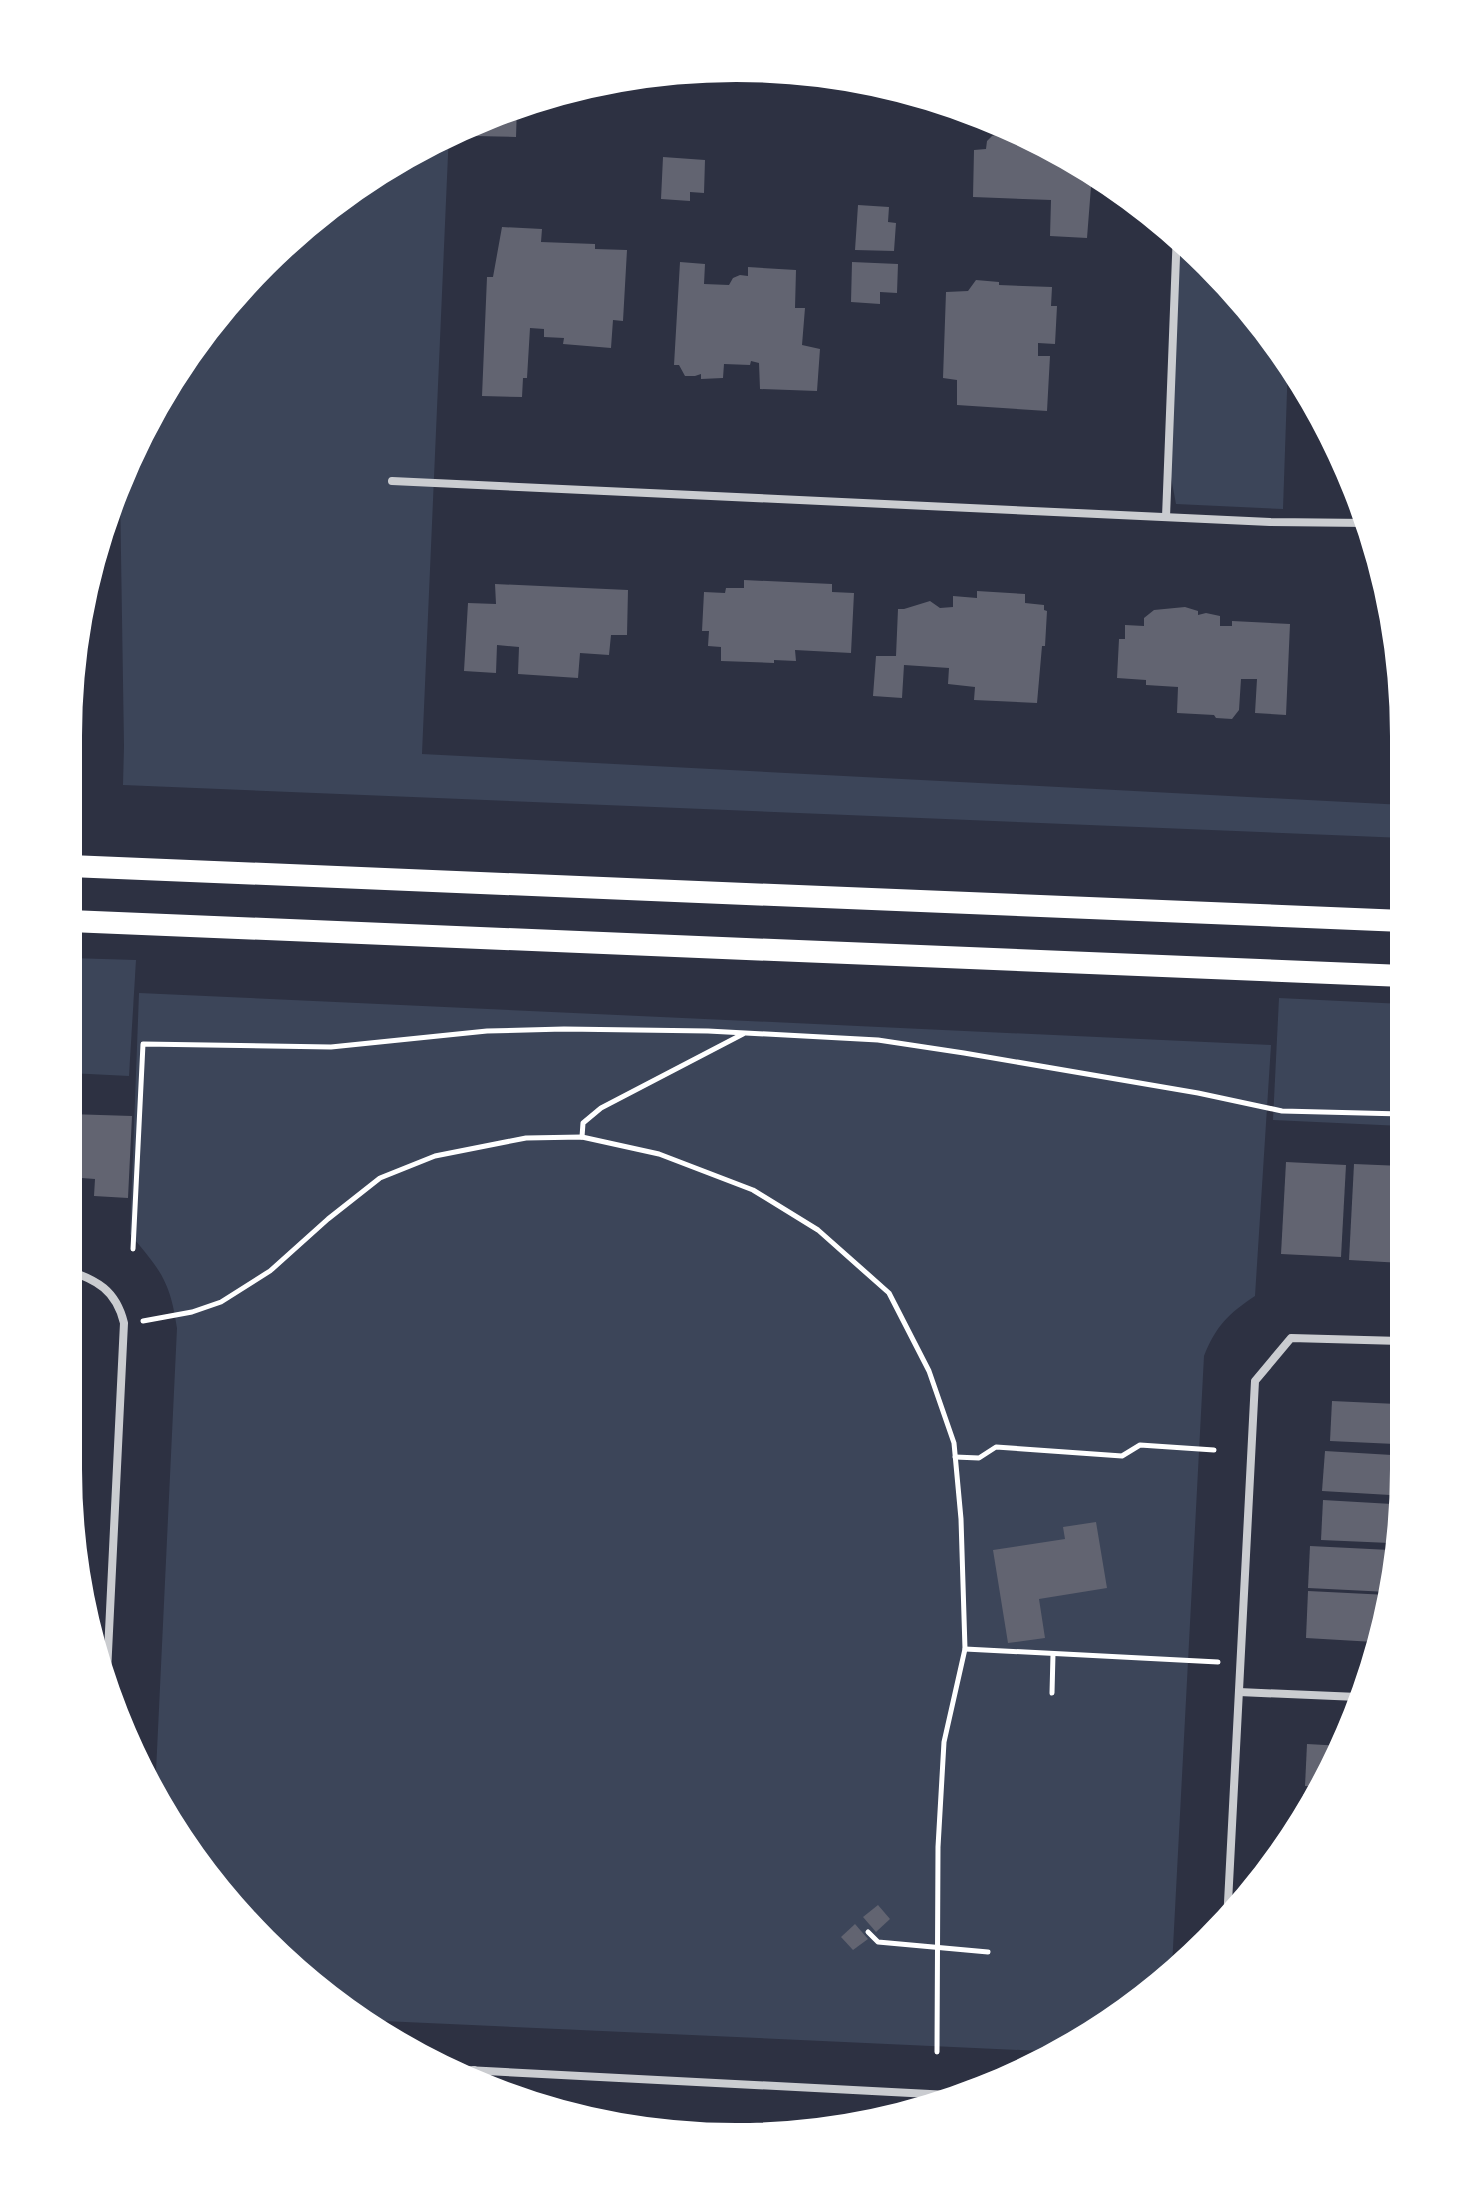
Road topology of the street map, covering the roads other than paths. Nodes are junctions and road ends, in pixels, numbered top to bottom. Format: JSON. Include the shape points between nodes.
{"nodes":[{"id":1,"x":1176,"y":250,"type":"edge"},
{"id":2,"x":392,"y":481,"type":"dead end"},
{"id":3,"x":1166,"y":517,"type":"junction"},
{"id":4,"x":1356,"y":523,"type":"edge"},
{"id":5,"x":80,"y":866,"type":"edge"},
{"id":6,"x":80,"y":921,"type":"edge"},
{"id":7,"x":1392,"y":921,"type":"edge"},
{"id":8,"x":1392,"y":976,"type":"edge"},
{"id":9,"x":80,"y":1275,"type":"edge"},
{"id":10,"x":1392,"y":1341,"type":"edge"},
{"id":11,"x":108,"y":1658,"type":"edge"},
{"id":12,"x":1239,"y":1692,"type":"junction"},
{"id":13,"x":1351,"y":1697,"type":"edge"},
{"id":14,"x":1228,"y":1903,"type":"edge"},
{"id":15,"x":474,"y":2070,"type":"edge"},
{"id":16,"x":934,"y":2094,"type":"edge"}],
"edges":[{"from":1,"to":3,"type":"street"},
{"from":2,"to":3,"type":"street"},
{"from":3,"to":4,"type":"street"},
{"from":5,"to":7,"type":"highway"},
{"from":6,"to":8,"type":"highway"},
{"from":9,"to":11,"type":"street","via":[[114,1297],[124,1323]]},
{"from":10,"to":12,"type":"street","via":[[1291,1338],[1255,1381]]},
{"from":12,"to":13,"type":"street"},
{"from":12,"to":14,"type":"street"},
{"from":15,"to":16,"type":"street"}]}
